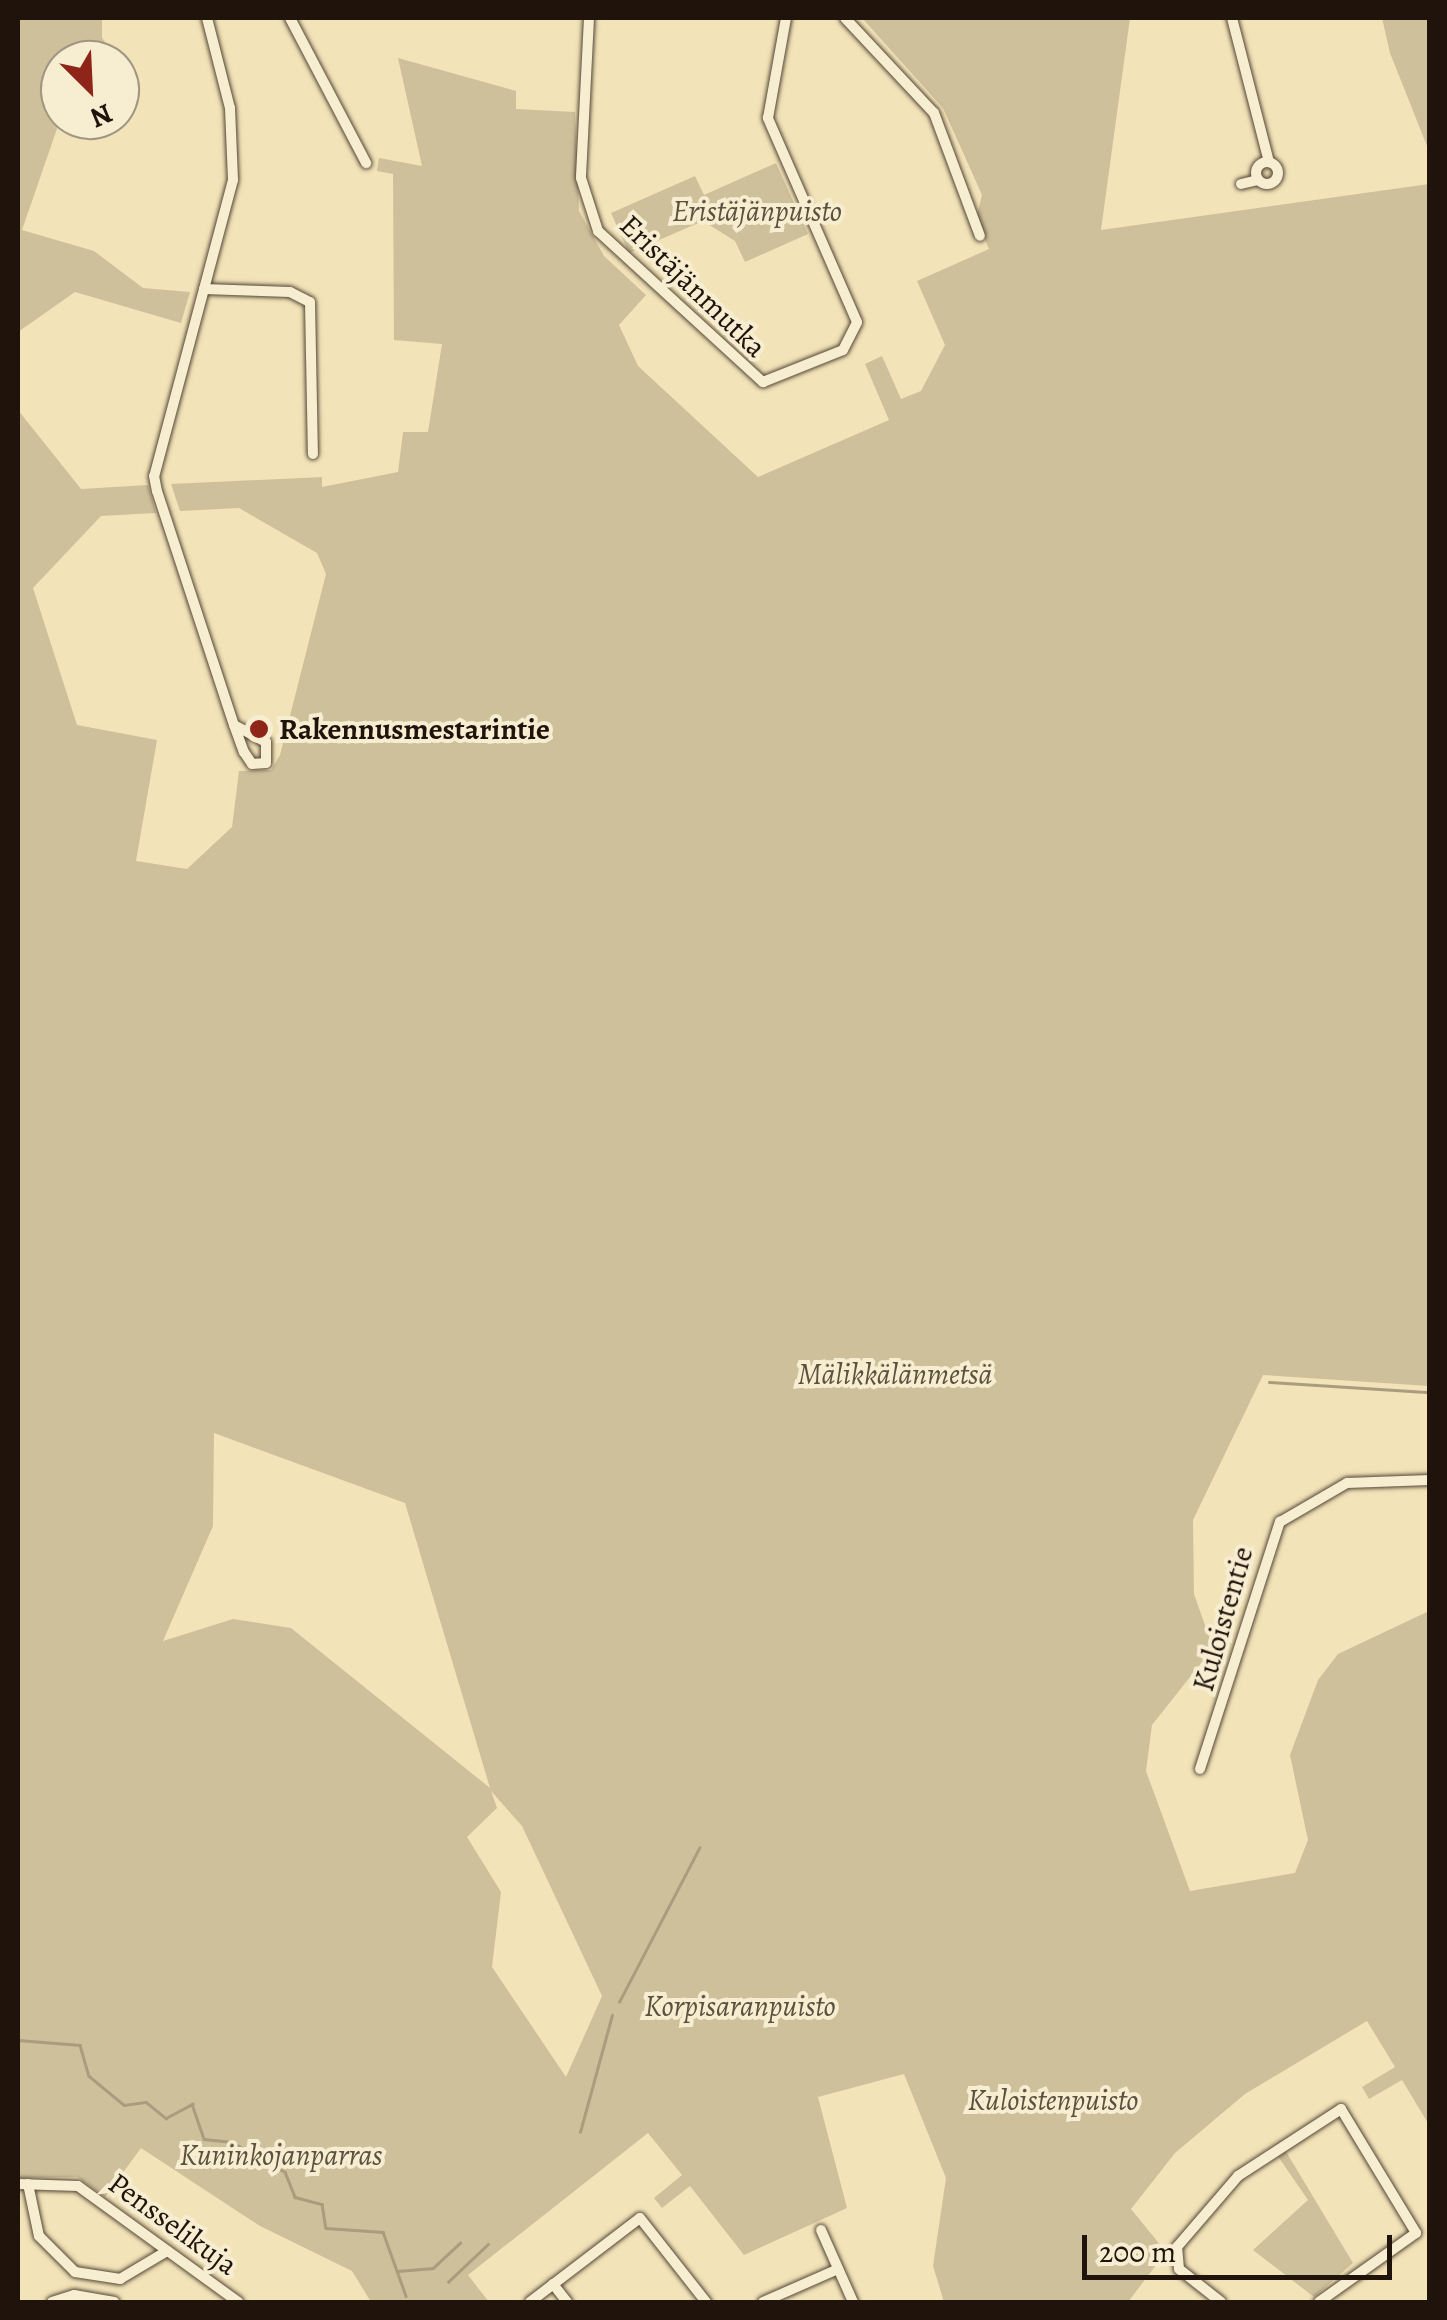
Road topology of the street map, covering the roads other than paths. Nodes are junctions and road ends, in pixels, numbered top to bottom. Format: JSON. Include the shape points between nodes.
{"nodes":[{"id":1,"x":207,"y":18,"type":"edge"},
{"id":2,"x":290,"y":18,"type":"edge"},
{"id":3,"x":589,"y":18,"type":"edge"},
{"id":4,"x":786,"y":18,"type":"edge"},
{"id":5,"x":845,"y":18,"type":"edge"},
{"id":6,"x":1232,"y":18,"type":"edge"},
{"id":7,"x":366,"y":163,"type":"dead end"},
{"id":8,"x":1241,"y":184,"type":"dead end"},
{"id":9,"x":980,"y":236,"type":"dead end"},
{"id":10,"x":204,"y":289,"type":"junction"},
{"id":11,"x":314,"y":454,"type":"dead end"},
{"id":12,"x":234,"y":725,"type":"dead end"},
{"id":13,"x":1430,"y":1480,"type":"edge"},
{"id":14,"x":1200,"y":1770,"type":"dead end"},
{"id":15,"x":23,"y":2184,"type":"edge"},
{"id":16,"x":821,"y":2230,"type":"dead end"},
{"id":17,"x":168,"y":2251,"type":"junction"},
{"id":18,"x":838,"y":2269,"type":"junction"},
{"id":19,"x":95,"y":2279,"type":"junction"},
{"id":20,"x":553,"y":2284,"type":"junction"},
{"id":21,"x":92,"y":2295,"type":"junction"},
{"id":22,"x":52,"y":2302,"type":"edge"},
{"id":23,"x":114,"y":2302,"type":"edge"},
{"id":24,"x":238,"y":2302,"type":"edge"},
{"id":25,"x":530,"y":2302,"type":"edge"},
{"id":26,"x":568,"y":2302,"type":"edge"},
{"id":27,"x":706,"y":2302,"type":"edge"},
{"id":28,"x":764,"y":2302,"type":"edge"},
{"id":29,"x":853,"y":2302,"type":"edge"},
{"id":30,"x":1221,"y":2302,"type":"edge"},
{"id":31,"x":1319,"y":2302,"type":"edge"}],
"edges":[{"from":1,"to":10,"type":"street","via":[[234,153]]},
{"from":2,"to":7,"type":"street"},
{"from":3,"to":4,"type":"street","name":"Eristäjänmutka","via":[[581,178],[598,232],[763,382],[842,350],[857,322],[768,118]]},
{"from":5,"to":9,"type":"street","via":[[934,112]]},
{"from":6,"to":8,"type":"street","via":[[1277,177]]},
{"from":10,"to":11,"type":"street","via":[[290,292],[310,302]]},
{"from":10,"to":12,"type":"street","via":[[154,476]]},
{"from":13,"to":14,"type":"street","name":"Kuloistentie","via":[[1348,1483],[1280,1522]]},
{"from":15,"to":17,"type":"street","name":"Pensselikuja","via":[[78,2186]]},
{"from":15,"to":19,"type":"street","via":[[50,2252]]},
{"from":16,"to":18,"type":"street"},
{"from":17,"to":19,"type":"street","via":[[127,2278]]},
{"from":17,"to":24,"type":"street","name":"Pensselikuja"},
{"from":18,"to":28,"type":"street"},
{"from":18,"to":29,"type":"street"},
{"from":19,"to":21,"type":"street"},
{"from":20,"to":25,"type":"street"},
{"from":20,"to":26,"type":"street"},
{"from":20,"to":27,"type":"street","via":[[640,2218]]},
{"from":21,"to":22,"type":"street"},
{"from":21,"to":23,"type":"street"},
{"from":30,"to":31,"type":"street","via":[[1179,2269],[1177,2247],[1238,2176],[1341,2109],[1416,2233]]}]}
